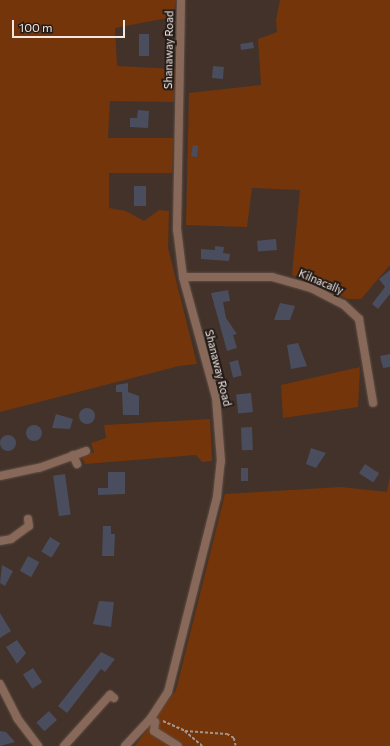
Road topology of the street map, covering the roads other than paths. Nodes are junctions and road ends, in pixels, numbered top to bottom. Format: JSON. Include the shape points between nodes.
{"nodes":[{"id":1,"x":181,"y":0,"type":"edge"},
{"id":2,"x":183,"y":277,"type":"junction"},
{"id":3,"x":373,"y":403,"type":"dead end"},
{"id":4,"x":86,"y":451,"type":"dead end"},
{"id":5,"x":73,"y":455,"type":"junction"},
{"id":6,"x":77,"y":464,"type":"dead end"},
{"id":7,"x":0,"y":476,"type":"edge"},
{"id":8,"x":28,"y":519,"type":"dead end"},
{"id":9,"x":0,"y":541,"type":"edge"},
{"id":10,"x":0,"y":684,"type":"edge"},
{"id":11,"x":114,"y":698,"type":"dead end"},
{"id":12,"x":153,"y":720,"type":"junction"},
{"id":13,"x":38,"y":746,"type":"edge"},
{"id":14,"x":64,"y":746,"type":"edge"},
{"id":15,"x":125,"y":746,"type":"edge"},
{"id":16,"x":178,"y":746,"type":"edge"}],
"edges":[{"from":1,"to":2,"type":"street","name":"Shanaway Road","via":[[177,229]]},
{"from":2,"to":3,"type":"street","name":"Kilnacally","via":[[272,277],[311,288],[343,304],[359,319]]},
{"from":2,"to":12,"type":"street","name":"Shanaway Road","via":[[216,398],[221,461],[218,497],[170,684]]},
{"from":4,"to":5,"type":"street"},
{"from":5,"to":6,"type":"street"},
{"from":5,"to":7,"type":"street"},
{"from":8,"to":9,"type":"street","via":[[29,526],[11,539]]},
{"from":10,"to":13,"type":"street","via":[[17,718]]},
{"from":11,"to":14,"type":"street","via":[[110,695]]},
{"from":12,"to":15,"type":"street","name":"Shanaway Road"},
{"from":12,"to":16,"type":"street","via":[[154,731]]}]}
